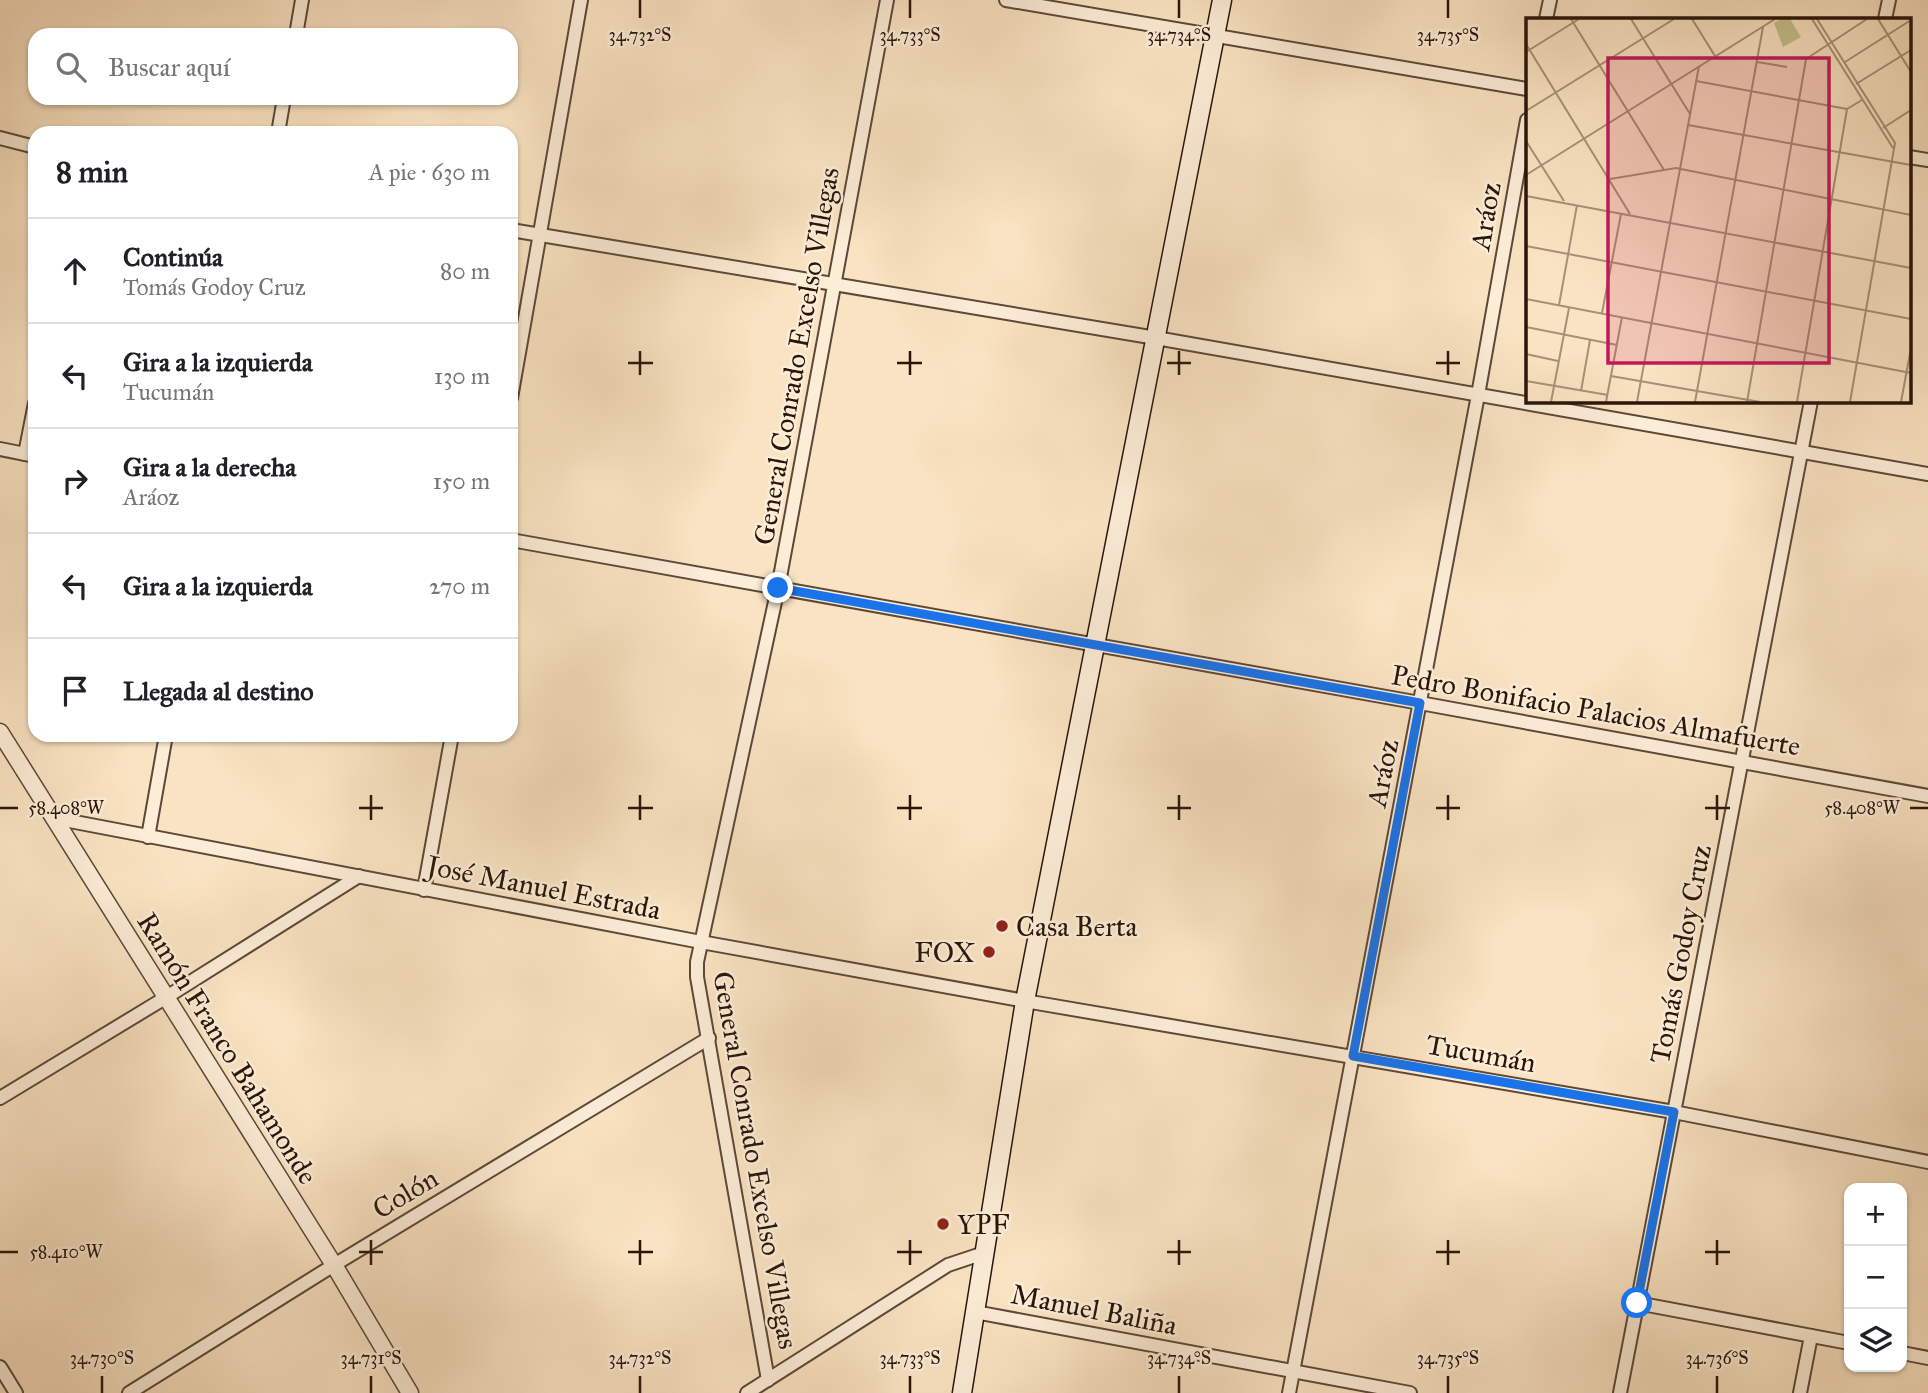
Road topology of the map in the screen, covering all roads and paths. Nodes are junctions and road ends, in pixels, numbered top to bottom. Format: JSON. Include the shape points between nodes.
{"nodes":[{"id":1,"x":302,"y":0,"type":"edge"},
{"id":2,"x":581,"y":0,"type":"edge"},
{"id":3,"x":887,"y":0,"type":"edge"},
{"id":4,"x":1006,"y":0,"type":"edge"},
{"id":5,"x":1222,"y":0,"type":"edge"},
{"id":6,"x":1550,"y":0,"type":"edge"},
{"id":7,"x":1889,"y":0,"type":"edge"},
{"id":8,"x":1546,"y":18,"type":"edge"},
{"id":9,"x":1885,"y":18,"type":"edge"},
{"id":10,"x":297,"y":28,"type":"edge"},
{"id":11,"x":1215,"y":34,"type":"junction"},
{"id":12,"x":1526,"y":89,"type":"edge"},
{"id":13,"x":283,"y":105,"type":"edge"},
{"id":14,"x":279,"y":126,"type":"edge"},
{"id":15,"x":1526,"y":126,"type":"edge"},
{"id":16,"x":0,"y":138,"type":"edge"},
{"id":17,"x":28,"y":145,"type":"edge"},
{"id":18,"x":1910,"y":157,"type":"edge"},
{"id":19,"x":1928,"y":160,"type":"edge"},
{"id":20,"x":518,"y":231,"type":"edge"},
{"id":21,"x":540,"y":235,"type":"junction"},
{"id":22,"x":834,"y":285,"type":"junction"},
{"id":23,"x":1156,"y":338,"type":"junction"},
{"id":24,"x":518,"y":359,"type":"edge"},
{"id":25,"x":1478,"y":395,"type":"junction"},
{"id":26,"x":1811,"y":402,"type":"edge"},
{"id":27,"x":0,"y":449,"type":"edge"},
{"id":28,"x":1801,"y":453,"type":"junction"},
{"id":29,"x":28,"y":455,"type":"edge"},
{"id":30,"x":1928,"y":474,"type":"edge"},
{"id":31,"x":518,"y":541,"type":"edge"},
{"id":32,"x":778,"y":588,"type":"junction"},
{"id":33,"x":1094,"y":644,"type":"junction"},
{"id":34,"x":1420,"y":703,"type":"junction"},
{"id":35,"x":0,"y":732,"type":"edge"},
{"id":36,"x":165,"y":742,"type":"edge"},
{"id":37,"x":451,"y":742,"type":"edge"},
{"id":38,"x":1742,"y":762,"type":"junction"},
{"id":39,"x":1928,"y":796,"type":"edge"},
{"id":40,"x":54,"y":818,"type":"junction"},
{"id":41,"x":148,"y":838,"type":"junction"},
{"id":42,"x":359,"y":876,"type":"junction"},
{"id":43,"x":424,"y":890,"type":"junction"},
{"id":44,"x":701,"y":942,"type":"junction"},
{"id":45,"x":165,"y":998,"type":"junction"},
{"id":46,"x":1025,"y":1001,"type":"junction"},
{"id":47,"x":709,"y":1038,"type":"junction"},
{"id":48,"x":1353,"y":1056,"type":"junction"},
{"id":49,"x":0,"y":1098,"type":"edge"},
{"id":50,"x":1674,"y":1112,"type":"junction"},
{"id":51,"x":1928,"y":1162,"type":"edge"},
{"id":52,"x":984,"y":1253,"type":"junction"},
{"id":53,"x":334,"y":1265,"type":"junction"},
{"id":54,"x":1637,"y":1303,"type":"junction"},
{"id":55,"x":975,"y":1312,"type":"junction"},
{"id":56,"x":1811,"y":1336,"type":"junction"},
{"id":57,"x":1844,"y":1342,"type":"edge"},
{"id":58,"x":1907,"y":1354,"type":"edge"},
{"id":59,"x":1928,"y":1358,"type":"edge"},
{"id":60,"x":0,"y":1367,"type":"edge"},
{"id":61,"x":1293,"y":1371,"type":"junction"},
{"id":62,"x":768,"y":1380,"type":"junction"},
{"id":63,"x":16,"y":1393,"type":"edge"},
{"id":64,"x":129,"y":1393,"type":"edge"},
{"id":65,"x":410,"y":1393,"type":"edge"},
{"id":66,"x":747,"y":1393,"type":"edge"},
{"id":67,"x":962,"y":1393,"type":"edge"},
{"id":68,"x":1289,"y":1393,"type":"edge"},
{"id":69,"x":1410,"y":1393,"type":"edge"},
{"id":70,"x":1620,"y":1393,"type":"edge"},
{"id":71,"x":1800,"y":1393,"type":"edge"}],
"edges":[{"from":1,"to":10,"type":"street"},
{"from":2,"to":21,"type":"street"},
{"from":3,"to":22,"type":"street","name":"General Conrado Excelso Villegas"},
{"from":4,"to":11,"type":"street"},
{"from":5,"to":11,"type":"main road"},
{"from":6,"to":8,"type":"street"},
{"from":7,"to":9,"type":"street"},
{"from":11,"to":12,"type":"street"},
{"from":11,"to":23,"type":"main road"},
{"from":13,"to":14,"type":"street"},
{"from":15,"to":25,"type":"street","name":"Aráoz"},
{"from":16,"to":17,"type":"street"},
{"from":18,"to":19,"type":"street"},
{"from":20,"to":21,"type":"street"},
{"from":21,"to":22,"type":"street"},
{"from":21,"to":24,"type":"street"},
{"from":22,"to":23,"type":"street"},
{"from":22,"to":32,"type":"street","name":"General Conrado Excelso Villegas"},
{"from":23,"to":25,"type":"street"},
{"from":23,"to":33,"type":"main road"},
{"from":25,"to":28,"type":"street"},
{"from":25,"to":34,"type":"street","name":"Aráoz"},
{"from":26,"to":28,"type":"street","name":"Tomás Godoy Cruz"},
{"from":27,"to":29,"type":"street"},
{"from":28,"to":30,"type":"street"},
{"from":28,"to":38,"type":"street","name":"Tomás Godoy Cruz"},
{"from":31,"to":32,"type":"street","name":"Pedro Bonifacio Palacios Almafuerte"},
{"from":32,"to":33,"type":"street","name":"Pedro Bonifacio Palacios Almafuerte"},
{"from":32,"to":44,"type":"street","name":"General Conrado Excelso Villegas"},
{"from":33,"to":34,"type":"street","name":"Pedro Bonifacio Palacios Almafuerte"},
{"from":33,"to":46,"type":"main road"},
{"from":34,"to":38,"type":"street","name":"Pedro Bonifacio Palacios Almafuerte"},
{"from":34,"to":48,"type":"street","name":"Aráoz"},
{"from":35,"to":40,"type":"street","name":"Ramón Franco Bahamonde"},
{"from":36,"to":41,"type":"street"},
{"from":37,"to":43,"type":"street"},
{"from":38,"to":39,"type":"street","name":"Pedro Bonifacio Palacios Almafuerte"},
{"from":38,"to":50,"type":"street","name":"Tomás Godoy Cruz"},
{"from":40,"to":41,"type":"street","name":"José Manuel Estrada"},
{"from":40,"to":45,"type":"street","name":"Ramón Franco Bahamonde"},
{"from":41,"to":42,"type":"street","name":"José Manuel Estrada"},
{"from":42,"to":43,"type":"street","name":"José Manuel Estrada"},
{"from":42,"to":45,"type":"street"},
{"from":43,"to":44,"type":"street","name":"José Manuel Estrada"},
{"from":44,"to":46,"type":"street","name":"José Manuel Estrada"},
{"from":44,"to":47,"type":"street","name":"General Conrado Excelso Villegas","via":[[697,977]]},
{"from":45,"to":49,"type":"street"},
{"from":45,"to":53,"type":"street","name":"Ramón Franco Bahamonde"},
{"from":46,"to":48,"type":"street","name":"Tucumán"},
{"from":46,"to":52,"type":"main road"},
{"from":47,"to":53,"type":"street","name":"Colón"},
{"from":47,"to":62,"type":"street","name":"General Conrado Excelso Villegas"},
{"from":48,"to":50,"type":"street","name":"Tucumán"},
{"from":48,"to":61,"type":"street","name":"Aráoz"},
{"from":50,"to":51,"type":"street","name":"Tucumán"},
{"from":50,"to":54,"type":"street","name":"Tomás Godoy Cruz"},
{"from":52,"to":55,"type":"main road"},
{"from":52,"to":62,"type":"street","via":[[948,1265]]},
{"from":53,"to":64,"type":"street","name":"Colón"},
{"from":53,"to":65,"type":"street","name":"Ramón Franco Bahamonde"},
{"from":54,"to":56,"type":"street"},
{"from":54,"to":70,"type":"street","name":"Tomás Godoy Cruz"},
{"from":55,"to":61,"type":"street","name":"Manuel Baliña"},
{"from":55,"to":67,"type":"main road"},
{"from":56,"to":57,"type":"street"},
{"from":56,"to":71,"type":"street"},
{"from":58,"to":59,"type":"street"},
{"from":60,"to":63,"type":"street"},
{"from":61,"to":68,"type":"street","name":"Aráoz"},
{"from":61,"to":69,"type":"street","name":"Manuel Baliña"},
{"from":62,"to":66,"type":"street"}]}
